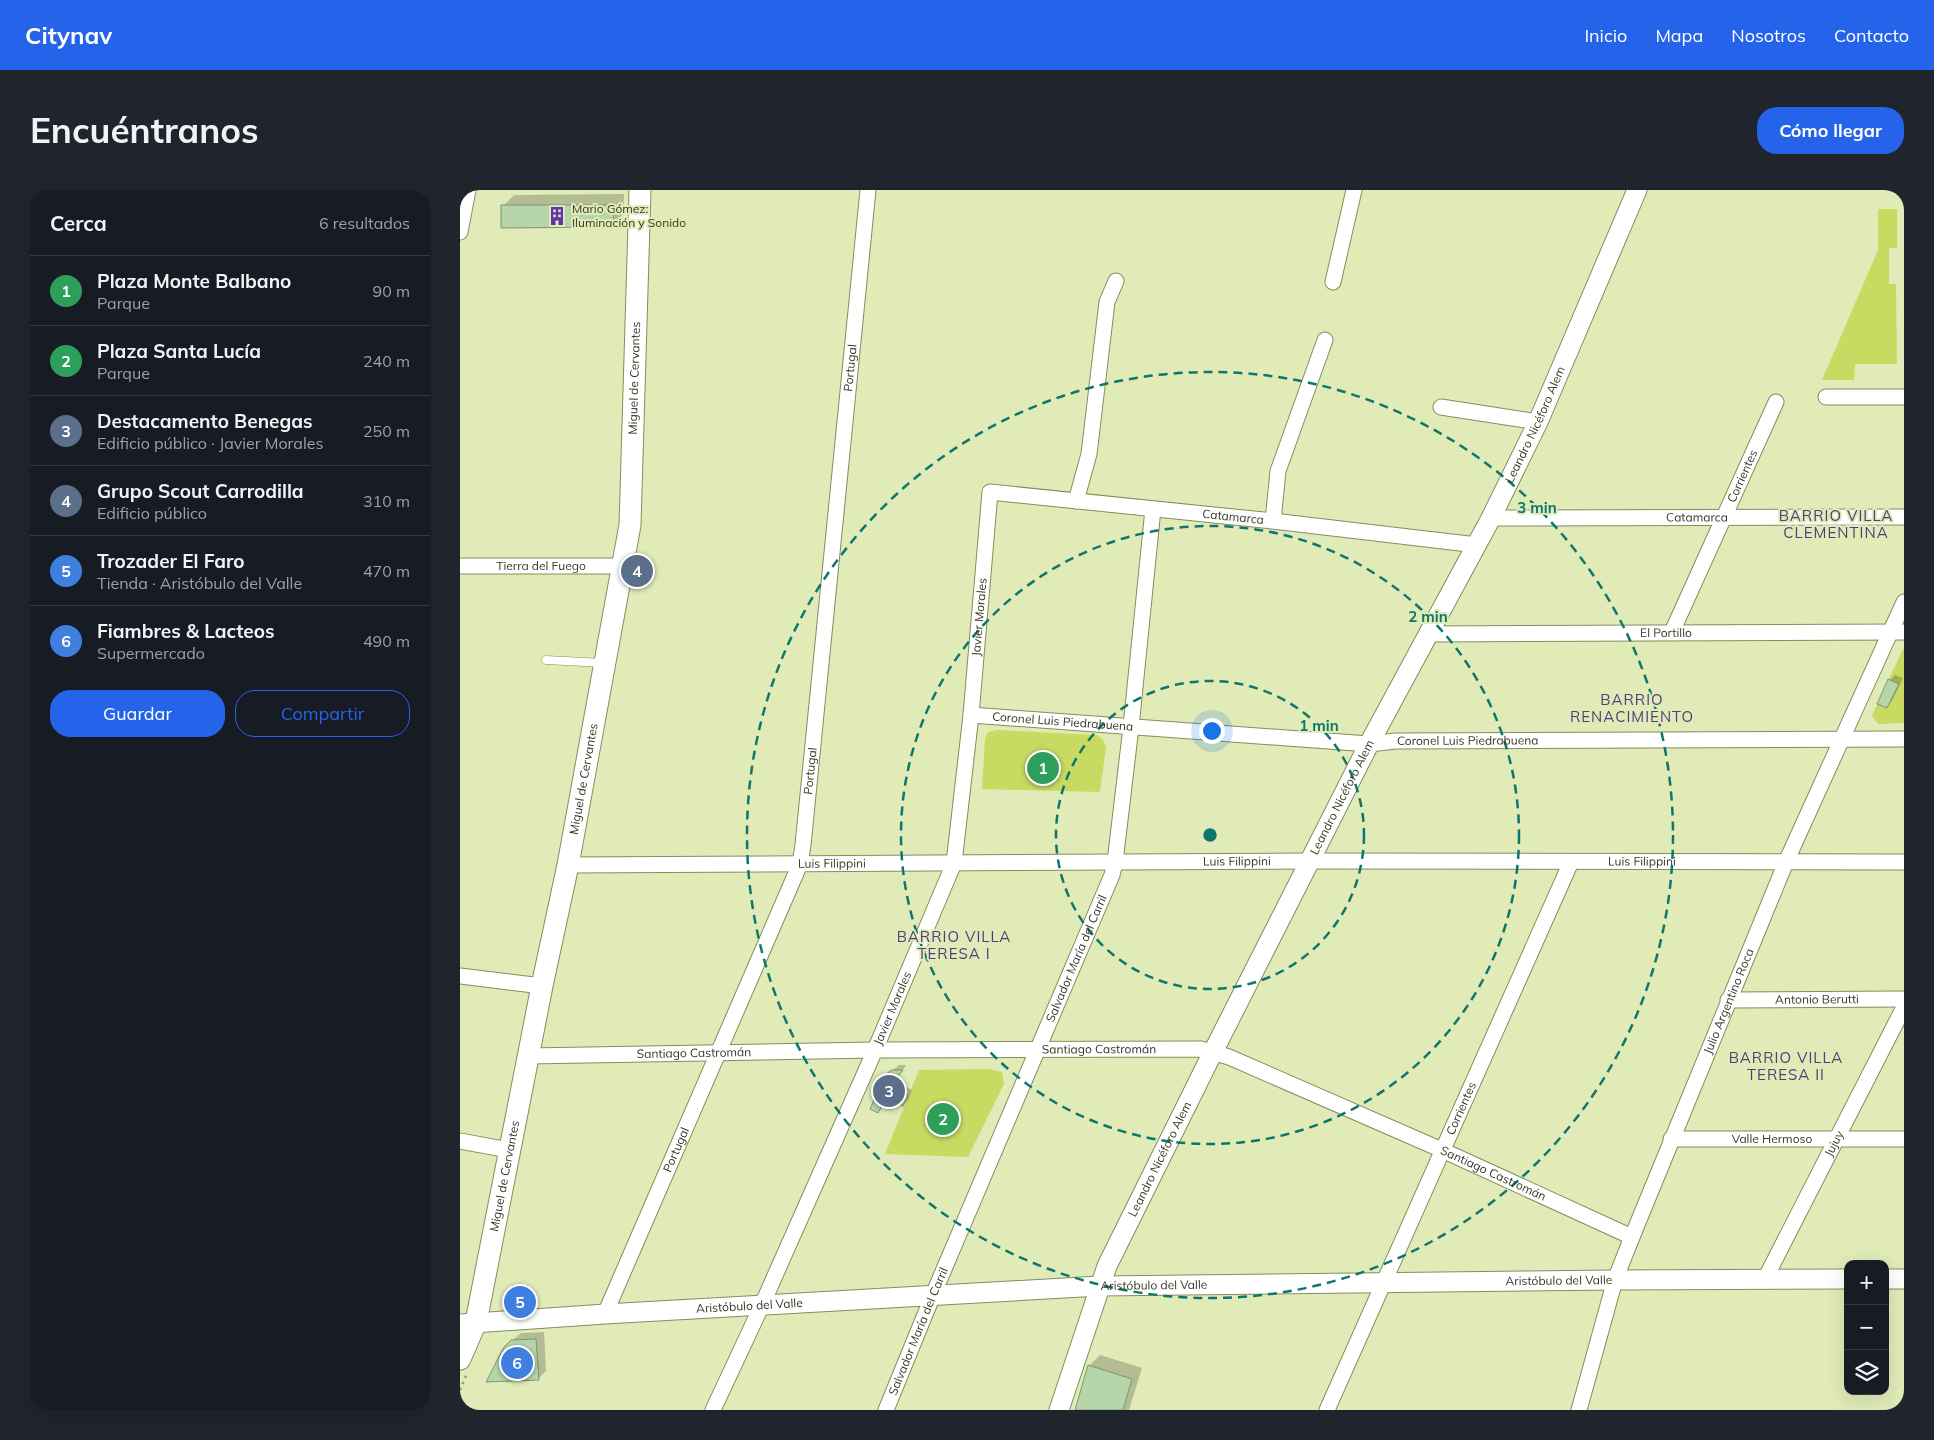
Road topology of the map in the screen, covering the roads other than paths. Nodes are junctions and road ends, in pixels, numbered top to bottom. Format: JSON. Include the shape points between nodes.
{"nodes":[{"id":1,"x":468,"y":190,"type":"edge"},
{"id":2,"x":640,"y":190,"type":"edge"},
{"id":3,"x":868,"y":190,"type":"edge"},
{"id":4,"x":1354,"y":190,"type":"edge"},
{"id":5,"x":1637,"y":190,"type":"edge"},
{"id":6,"x":460,"y":232,"type":"edge"},
{"id":7,"x":1116,"y":281,"type":"dead end"},
{"id":8,"x":1333,"y":282,"type":"dead end"},
{"id":9,"x":1325,"y":340,"type":"dead end"},
{"id":10,"x":1826,"y":397,"type":"dead end"},
{"id":11,"x":1904,"y":397,"type":"edge"},
{"id":12,"x":1776,"y":402,"type":"dead end"},
{"id":13,"x":1441,"y":407,"type":"dead end"},
{"id":14,"x":1538,"y":422,"type":"junction"},
{"id":15,"x":990,"y":492,"type":"joint"},
{"id":16,"x":1076,"y":501,"type":"junction"},
{"id":17,"x":1153,"y":509,"type":"junction"},
{"id":18,"x":1724,"y":517,"type":"junction"},
{"id":19,"x":1904,"y":517,"type":"edge"},
{"id":20,"x":1490,"y":518,"type":"junction"},
{"id":21,"x":1273,"y":521,"type":"junction"},
{"id":22,"x":1477,"y":545,"type":"junction"},
{"id":23,"x":460,"y":566,"type":"edge"},
{"id":24,"x":623,"y":566,"type":"junction"},
{"id":25,"x":1904,"y":602,"type":"edge"},
{"id":26,"x":1672,"y":632,"type":"junction"},
{"id":27,"x":1898,"y":632,"type":"edge"},
{"id":28,"x":1428,"y":634,"type":"junction"},
{"id":29,"x":546,"y":660,"type":"dead end"},
{"id":30,"x":606,"y":663,"type":"junction"},
{"id":31,"x":971,"y":715,"type":"junction"},
{"id":32,"x":1131,"y":727,"type":"junction"},
{"id":33,"x":1843,"y":739,"type":"junction"},
{"id":34,"x":1904,"y":739,"type":"edge"},
{"id":35,"x":1369,"y":744,"type":"junction"},
{"id":36,"x":1310,"y":861,"type":"junction"},
{"id":37,"x":1115,"y":862,"type":"junction"},
{"id":38,"x":1571,"y":862,"type":"junction"},
{"id":39,"x":1786,"y":862,"type":"junction"},
{"id":40,"x":1904,"y":862,"type":"edge"},
{"id":41,"x":954,"y":863,"type":"junction"},
{"id":42,"x":800,"y":864,"type":"junction"},
{"id":43,"x":568,"y":865,"type":"junction"},
{"id":44,"x":460,"y":976,"type":"edge"},
{"id":45,"x":542,"y":986,"type":"junction"},
{"id":46,"x":1904,"y":999,"type":"edge"},
{"id":47,"x":1728,"y":1000,"type":"junction"},
{"id":48,"x":1904,"y":1007,"type":"edge"},
{"id":49,"x":875,"y":1050,"type":"junction"},
{"id":50,"x":1037,"y":1050,"type":"junction"},
{"id":51,"x":719,"y":1052,"type":"junction"},
{"id":52,"x":1213,"y":1052,"type":"junction"},
{"id":53,"x":528,"y":1056,"type":"junction"},
{"id":54,"x":1671,"y":1139,"type":"junction"},
{"id":55,"x":1836,"y":1139,"type":"junction"},
{"id":56,"x":1904,"y":1139,"type":"edge"},
{"id":57,"x":460,"y":1141,"type":"edge"},
{"id":58,"x":509,"y":1150,"type":"junction"},
{"id":59,"x":1442,"y":1150,"type":"junction"},
{"id":60,"x":1632,"y":1237,"type":"junction"},
{"id":61,"x":1765,"y":1279,"type":"junction"},
{"id":62,"x":1844,"y":1279,"type":"edge"},
{"id":63,"x":1889,"y":1279,"type":"edge"},
{"id":64,"x":1904,"y":1279,"type":"edge"},
{"id":65,"x":1614,"y":1280,"type":"junction"},
{"id":66,"x":1383,"y":1284,"type":"junction"},
{"id":67,"x":1100,"y":1286,"type":"junction"},
{"id":68,"x":933,"y":1295,"type":"junction"},
{"id":69,"x":762,"y":1305,"type":"junction"},
{"id":70,"x":605,"y":1314,"type":"junction"},
{"id":71,"x":468,"y":1323,"type":"edge"},
{"id":72,"x":460,"y":1359,"type":"edge"},
{"id":73,"x":713,"y":1410,"type":"edge"},
{"id":74,"x":886,"y":1410,"type":"edge"},
{"id":75,"x":1059,"y":1410,"type":"edge"},
{"id":76,"x":1328,"y":1410,"type":"edge"},
{"id":77,"x":1579,"y":1410,"type":"edge"}],
"edges":[{"from":1,"to":6,"type":"street"},
{"from":2,"to":24,"type":"main road","name":"Miguel de Cervantes","via":[[630,525]]},
{"from":3,"to":42,"type":"street","name":"Portugal"},
{"from":4,"to":8,"type":"street"},
{"from":5,"to":14,"type":"street","name":"Leandro Nicéforo Alem"},
{"from":7,"to":16,"type":"street","via":[[1107,302],[1089,454]]},
{"from":9,"to":21,"type":"street","via":[[1278,471]]},
{"from":10,"to":11,"type":"street"},
{"from":12,"to":18,"type":"street","name":"Corrientes"},
{"from":13,"to":14,"type":"street"},
{"from":14,"to":20,"type":"street","name":"Leandro Nicéforo Alem"},
{"from":15,"to":16,"type":"street","name":"Catamarca"},
{"from":15,"to":31,"type":"street","name":"Javier Morales"},
{"from":16,"to":17,"type":"street","name":"Catamarca"},
{"from":17,"to":21,"type":"street","name":"Catamarca"},
{"from":17,"to":32,"type":"street","name":"Salvador María del Carril"},
{"from":18,"to":19,"type":"street","name":"Catamarca"},
{"from":18,"to":20,"type":"street","name":"Catamarca"},
{"from":18,"to":26,"type":"street","name":"Corrientes"},
{"from":20,"to":22,"type":"street","name":"Leandro Nicéforo Alem"},
{"from":21,"to":22,"type":"street","name":"Catamarca"},
{"from":22,"to":28,"type":"street","name":"Leandro Nicéforo Alem"},
{"from":23,"to":24,"type":"street","name":"Tierra del Fuego"},
{"from":24,"to":30,"type":"main road","name":"Miguel de Cervantes"},
{"from":25,"to":27,"type":"street","name":"Julio Argentino Roca"},
{"from":26,"to":27,"type":"street","name":"El Portillo"},
{"from":26,"to":28,"type":"street","name":"El Portillo"},
{"from":27,"to":33,"type":"street","name":"Julio Argentino Roca"},
{"from":28,"to":35,"type":"street","name":"Leandro Nicéforo Alem"},
{"from":29,"to":30,"type":"lane"},
{"from":30,"to":43,"type":"main road","name":"Miguel de Cervantes"},
{"from":31,"to":32,"type":"street","name":"Coronel Luis Piedrabuena"},
{"from":31,"to":41,"type":"street","name":"Javier Morales"},
{"from":32,"to":35,"type":"street","name":"Coronel Luis Piedrabuena"},
{"from":32,"to":37,"type":"street","name":"Salvador María del Carril"},
{"from":33,"to":34,"type":"street","name":"Coronel Luis Piedrabuena"},
{"from":33,"to":35,"type":"street","name":"Coronel Luis Piedrabuena","via":[[1406,741]]},
{"from":33,"to":39,"type":"street","name":"Julio Argentino Roca"},
{"from":35,"to":36,"type":"street","name":"Leandro Nicéforo Alem"},
{"from":36,"to":37,"type":"street","name":"Luis Filippini"},
{"from":36,"to":38,"type":"street","name":"Luis Filippini"},
{"from":36,"to":52,"type":"street","name":"Leandro Nicéforo Alem"},
{"from":37,"to":41,"type":"street","name":"Luis Filippini"},
{"from":37,"to":50,"type":"street","name":"Salvador María del Carril"},
{"from":38,"to":39,"type":"street","name":"Luis Filippini"},
{"from":38,"to":59,"type":"street","name":"Corrientes"},
{"from":39,"to":40,"type":"street","name":"Luis Filippini"},
{"from":39,"to":47,"type":"street","name":"Julio Argentino Roca"},
{"from":41,"to":42,"type":"street","name":"Luis Filippini"},
{"from":41,"to":49,"type":"street","name":"Javier Morales"},
{"from":42,"to":43,"type":"street","name":"Luis Filippini"},
{"from":42,"to":51,"type":"street","name":"Portugal"},
{"from":43,"to":45,"type":"main road","name":"Miguel de Cervantes"},
{"from":44,"to":45,"type":"street"},
{"from":45,"to":53,"type":"main road","name":"Miguel de Cervantes"},
{"from":46,"to":47,"type":"street","name":"Antonio Berutti"},
{"from":47,"to":54,"type":"street","name":"Julio Argentino Roca"},
{"from":48,"to":55,"type":"street","name":"Jujuy"},
{"from":49,"to":50,"type":"street","name":"Santiago Castromán"},
{"from":49,"to":51,"type":"street","name":"Santiago Castromán"},
{"from":49,"to":69,"type":"street","name":"Javier Morales"},
{"from":50,"to":52,"type":"street","name":"Santiago Castromán","via":[[1188,1048]]},
{"from":50,"to":68,"type":"street","name":"Salvador María del Carril"},
{"from":51,"to":53,"type":"street","name":"Santiago Castromán"},
{"from":51,"to":70,"type":"street","name":"Portugal"},
{"from":52,"to":59,"type":"street","name":"Santiago Castromán"},
{"from":52,"to":67,"type":"street","name":"Leandro Nicéforo Alem"},
{"from":53,"to":58,"type":"main road","name":"Miguel de Cervantes"},
{"from":54,"to":55,"type":"street","name":"Valle Hermoso"},
{"from":54,"to":60,"type":"street","name":"Julio Argentino Roca"},
{"from":55,"to":56,"type":"street","name":"Valle Hermoso"},
{"from":55,"to":61,"type":"street","name":"Jujuy"},
{"from":57,"to":58,"type":"street"},
{"from":58,"to":71,"type":"main road","name":"Miguel de Cervantes"},
{"from":59,"to":60,"type":"street","name":"Santiago Castromán"},
{"from":59,"to":66,"type":"street","name":"Corrientes"},
{"from":60,"to":65,"type":"street","name":"Julio Argentino Roca"},
{"from":61,"to":62,"type":"street","name":"Aristóbulo del Valle"},
{"from":61,"to":65,"type":"street","name":"Aristóbulo del Valle"},
{"from":63,"to":64,"type":"street"},
{"from":65,"to":66,"type":"street","name":"Aristóbulo del Valle"},
{"from":65,"to":77,"type":"street","name":"Julio Argentino Roca"},
{"from":66,"to":67,"type":"street","name":"Aristóbulo del Valle"},
{"from":66,"to":76,"type":"street","name":"Corrientes"},
{"from":67,"to":68,"type":"street","name":"Aristóbulo del Valle"},
{"from":67,"to":75,"type":"street","name":"Leandro Nicéforo Alem"},
{"from":68,"to":69,"type":"street","name":"Aristóbulo del Valle"},
{"from":68,"to":74,"type":"street","name":"Salvador María del Carril"},
{"from":69,"to":70,"type":"street","name":"Aristóbulo del Valle"},
{"from":69,"to":73,"type":"street","name":"Javier Morales"},
{"from":70,"to":71,"type":"street","name":"Aristóbulo del Valle"},
{"from":71,"to":72,"type":"main road","name":"Miguel de Cervantes"}]}
